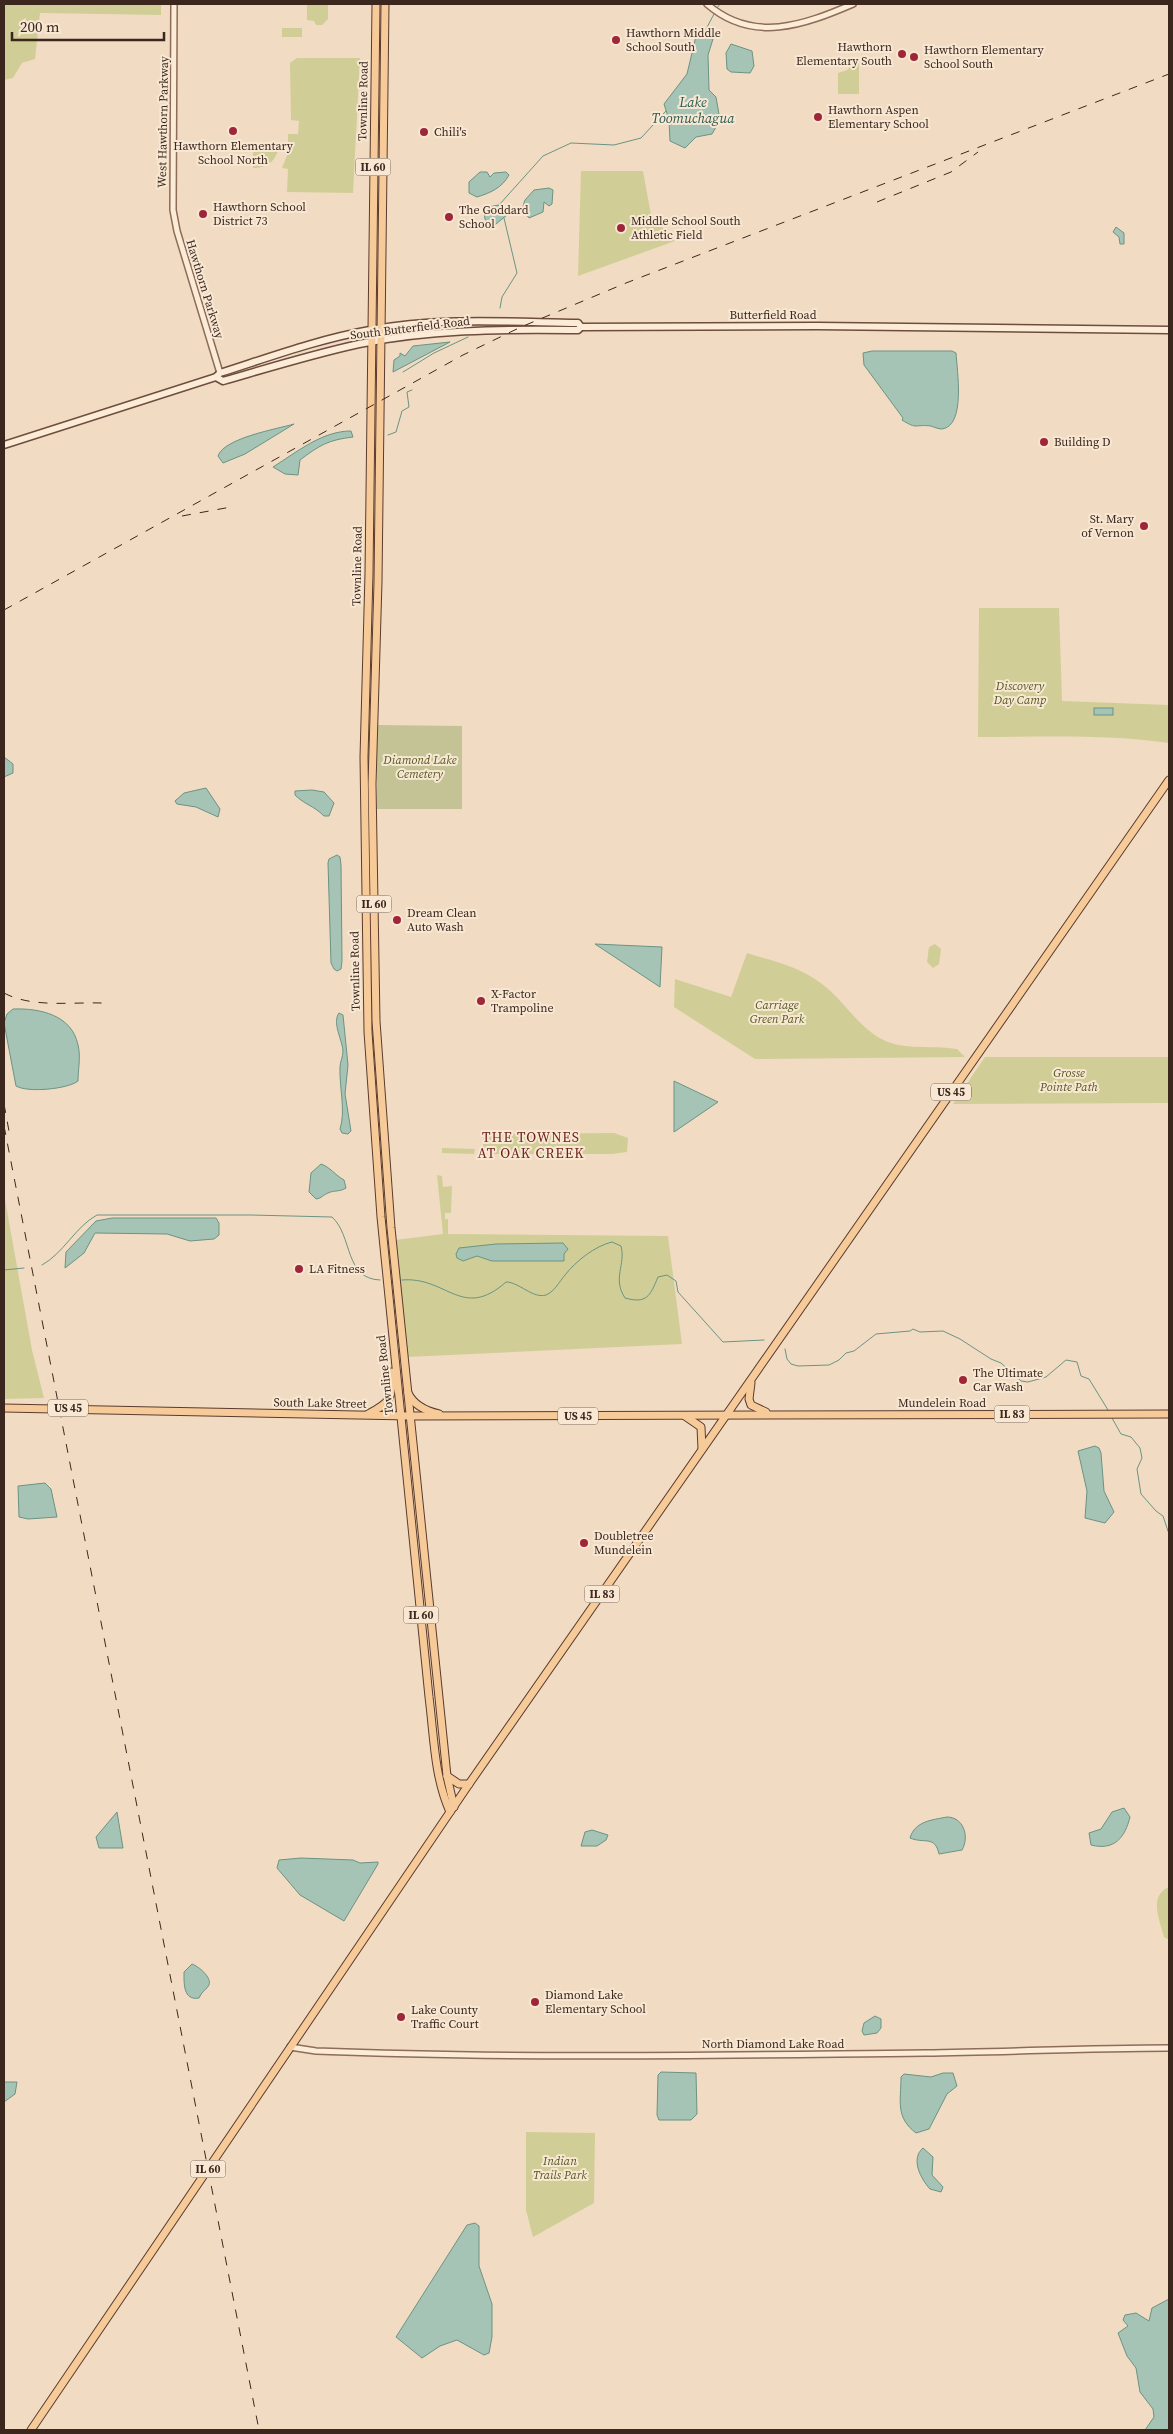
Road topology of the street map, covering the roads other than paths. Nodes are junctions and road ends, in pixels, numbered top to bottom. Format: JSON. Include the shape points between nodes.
{"nodes":[{"id":1,"x":174,"y":4,"type":"edge"},
{"id":2,"x":376,"y":4,"type":"edge"},
{"id":3,"x":385,"y":4,"type":"edge"},
{"id":4,"x":853,"y":4,"type":"edge"},
{"id":5,"x":709,"y":6,"type":"edge"},
{"id":6,"x":173,"y":210,"type":"joint"},
{"id":7,"x":580,"y":327,"type":"junction"},
{"id":8,"x":380,"y":329,"type":"junction"},
{"id":9,"x":371,"y":330,"type":"junction"},
{"id":10,"x":1169,"y":330,"type":"edge"},
{"id":11,"x":380,"y":341,"type":"junction"},
{"id":12,"x":371,"y":342,"type":"junction"},
{"id":13,"x":218,"y":375,"type":"junction"},
{"id":14,"x":4,"y":445,"type":"edge"},
{"id":15,"x":1169,"y":780,"type":"edge"},
{"id":16,"x":394,"y":1352,"type":"junction"},
{"id":17,"x":751,"y":1380,"type":"junction"},
{"id":18,"x":406,"y":1388,"type":"junction"},
{"id":19,"x":4,"y":1408,"type":"edge"},
{"id":20,"x":771,"y":1414,"type":"junction"},
{"id":21,"x":1169,"y":1414,"type":"edge"},
{"id":22,"x":366,"y":1415,"type":"junction"},
{"id":23,"x":683,"y":1415,"type":"junction"},
{"id":24,"x":726,"y":1415,"type":"junction"},
{"id":25,"x":400,"y":1416,"type":"junction"},
{"id":26,"x":409,"y":1416,"type":"junction"},
{"id":27,"x":449,"y":1416,"type":"junction"},
{"id":28,"x":702,"y":1450,"type":"junction"},
{"id":29,"x":446,"y":1776,"type":"junction"},
{"id":30,"x":469,"y":1784,"type":"junction"},
{"id":31,"x":452,"y":1809,"type":"junction"},
{"id":32,"x":290,"y":2047,"type":"junction"},
{"id":33,"x":1169,"y":2048,"type":"edge"},
{"id":34,"x":31,"y":2430,"type":"edge"}],
"edges":[{"from":1,"to":6,"type":"street","name":"West Hawthorn Parkway"},
{"from":2,"to":9,"type":"main road","name":"Townline Road","number":"IL 60"},
{"from":3,"to":8,"type":"main road","name":"Townline Road","number":"IL 60"},
{"from":4,"to":5,"type":"street","via":[[812,20],[778,28],[749,25]]},
{"from":6,"to":13,"type":"street","name":"Hawthorn Parkway"},
{"from":7,"to":8,"type":"main road","name":"Butterfield Road","via":[[578,323],[477,321]]},
{"from":7,"to":10,"type":"main road","name":"Butterfield Road"},
{"from":7,"to":11,"type":"main road","name":"South Butterfield Road","via":[[578,330],[454,332]]},
{"from":8,"to":9,"type":"main road","name":"South Butterfield Road"},
{"from":8,"to":11,"type":"main road","name":"Townline Road","number":"IL 60"},
{"from":9,"to":12,"type":"main road","name":"Townline Road","number":"IL 60"},
{"from":9,"to":13,"type":"main road","name":"South Butterfield Road","via":[[316,342]]},
{"from":11,"to":12,"type":"main road","name":"South Butterfield Road"},
{"from":11,"to":18,"type":"main road","name":"Townline Road","number":"IL 60","via":[[372,784],[376,1002],[384,1151]]},
{"from":12,"to":13,"type":"main road","name":"South Butterfield Road","via":[[223,380]]},
{"from":12,"to":16,"type":"main road","name":"Townline Road","number":"IL 60","via":[[364,784],[368,1032]]},
{"from":13,"to":14,"type":"main road","name":"South Butterfield Road"},
{"from":15,"to":17,"type":"main road","number":"US 45"},
{"from":16,"to":22,"type":"main road","via":[[391,1397],[386,1404]]},
{"from":16,"to":25,"type":"main road","name":"Townline Road","number":"IL 60"},
{"from":17,"to":20,"type":"main road","via":[[749,1399],[752,1405]]},
{"from":17,"to":24,"type":"main road","number":"US 45"},
{"from":18,"to":26,"type":"main road","name":"Townline Road","number":"IL 60"},
{"from":18,"to":27,"type":"main road","via":[[421,1407]]},
{"from":19,"to":22,"type":"main road","name":"South Lake Street","number":"US 45"},
{"from":20,"to":21,"type":"main road","name":"Mundelein Road","number":"IL 83"},
{"from":20,"to":24,"type":"main road","name":"Mundelein Road","number":"IL 83"},
{"from":22,"to":25,"type":"main road","name":"South Lake Street","number":"US 45"},
{"from":23,"to":24,"type":"main road","name":"South Lake Street","number":"US 45"},
{"from":23,"to":27,"type":"main road","name":"South Lake Street","number":"US 45"},
{"from":23,"to":28,"type":"main road","via":[[701,1427]]},
{"from":24,"to":28,"type":"main road","number":"IL 83"},
{"from":25,"to":26,"type":"main road","name":"South Lake Street","number":"US 45"},
{"from":25,"to":31,"type":"main road","name":"Townline Road","number":"IL 60","via":[[437,1767],[442,1794]]},
{"from":26,"to":27,"type":"main road","name":"South Lake Street","number":"US 45"},
{"from":26,"to":29,"type":"main road","name":"Townline Road","number":"IL 60"},
{"from":28,"to":30,"type":"main road","number":"IL 83"},
{"from":29,"to":30,"type":"main road","via":[[459,1784]]},
{"from":29,"to":31,"type":"main road","name":"Townline Road","number":"IL 60"},
{"from":30,"to":31,"type":"main road","number":"IL 83"},
{"from":31,"to":32,"type":"main road","number":"IL 60"},
{"from":32,"to":33,"type":"street","name":"North Diamond Lake Road","via":[[316,2051],[514,2056],[801,2055]]},
{"from":32,"to":34,"type":"main road","number":"IL 60"}]}
